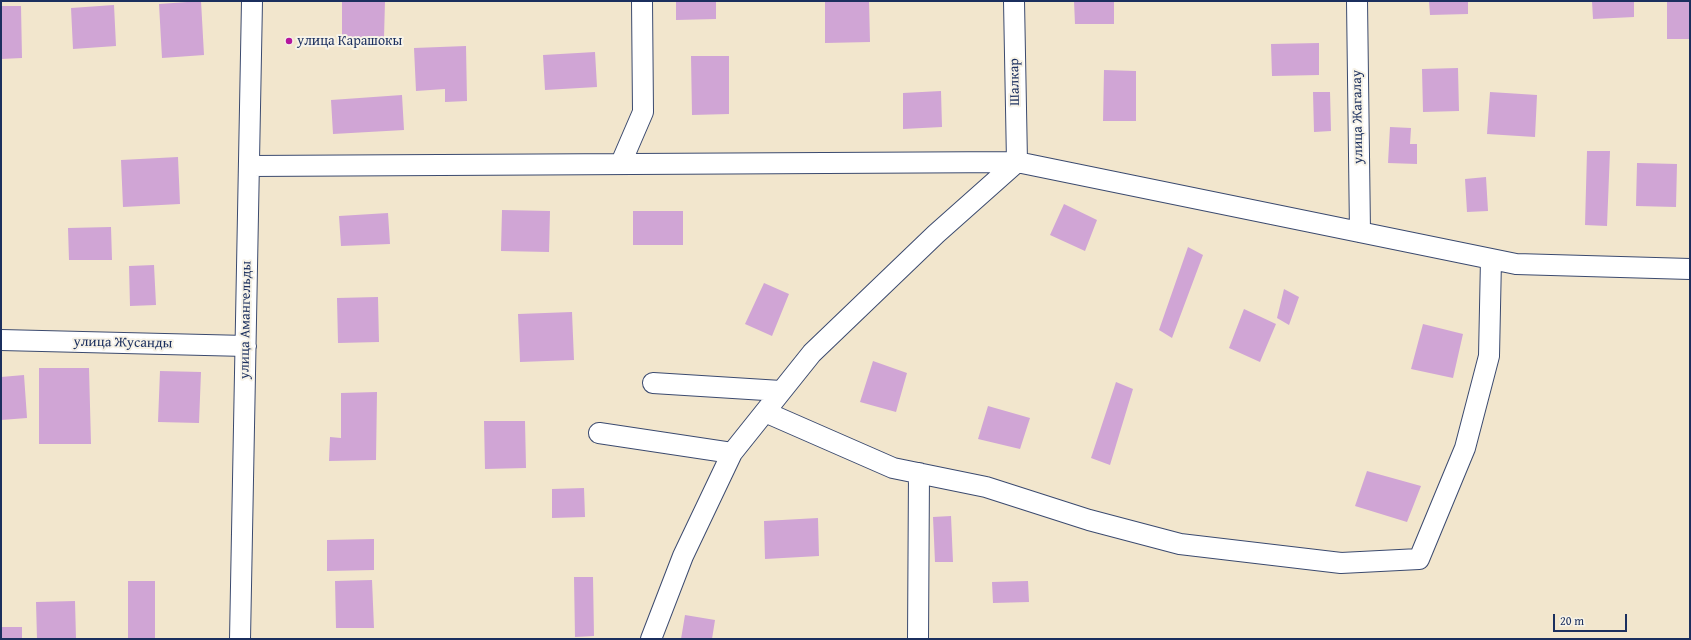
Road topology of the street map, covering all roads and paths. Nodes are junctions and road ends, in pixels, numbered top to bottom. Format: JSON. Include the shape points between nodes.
{"nodes":[{"id":1,"x":252,"y":1,"type":"edge"},
{"id":2,"x":642,"y":1,"type":"edge"},
{"id":3,"x":1014,"y":1,"type":"edge"},
{"id":4,"x":1357,"y":1,"type":"edge"},
{"id":5,"x":1017,"y":162,"type":"junction"},
{"id":6,"x":621,"y":163,"type":"junction"},
{"id":7,"x":249,"y":166,"type":"junction"},
{"id":8,"x":1360,"y":232,"type":"junction"},
{"id":9,"x":1491,"y":259,"type":"junction"},
{"id":10,"x":1690,"y":269,"type":"edge"},
{"id":11,"x":1,"y":340,"type":"edge"},
{"id":12,"x":246,"y":346,"type":"junction"},
{"id":13,"x":652,"y":383,"type":"dead end"},
{"id":14,"x":781,"y":391,"type":"junction"},
{"id":15,"x":765,"y":412,"type":"junction"},
{"id":16,"x":599,"y":433,"type":"dead end"},
{"id":17,"x":732,"y":453,"type":"junction"},
{"id":18,"x":919,"y":473,"type":"junction"},
{"id":19,"x":240,"y":639,"type":"edge"},
{"id":20,"x":651,"y":639,"type":"edge"},
{"id":21,"x":918,"y":639,"type":"edge"}],
"edges":[{"from":1,"to":7,"type":"street","name":"улица Амангельды"},
{"from":2,"to":6,"type":"street","via":[[643,112]]},
{"from":3,"to":5,"type":"street","name":"Шалкар"},
{"from":4,"to":8,"type":"street","name":"улица Жагалау"},
{"from":5,"to":6,"type":"street"},
{"from":5,"to":8,"type":"street"},
{"from":5,"to":14,"type":"street","via":[[936,234],[812,353]]},
{"from":6,"to":7,"type":"street"},
{"from":7,"to":12,"type":"street","name":"улица Амангельды"},
{"from":8,"to":9,"type":"street"},
{"from":9,"to":10,"type":"street","via":[[1516,264]]},
{"from":9,"to":18,"type":"street","via":[[1490,356],[1465,448],[1419,559],[1341,563],[1180,544],[1089,520],[986,487]]},
{"from":11,"to":12,"type":"street","name":"улица Жусанды"},
{"from":12,"to":19,"type":"street","name":"улица Амангельды"},
{"from":13,"to":14,"type":"street"},
{"from":14,"to":15,"type":"street"},
{"from":15,"to":17,"type":"street"},
{"from":15,"to":18,"type":"street","via":[[893,468]]},
{"from":16,"to":17,"type":"street"},
{"from":17,"to":20,"type":"street","via":[[683,556]]},
{"from":18,"to":21,"type":"street"}]}
